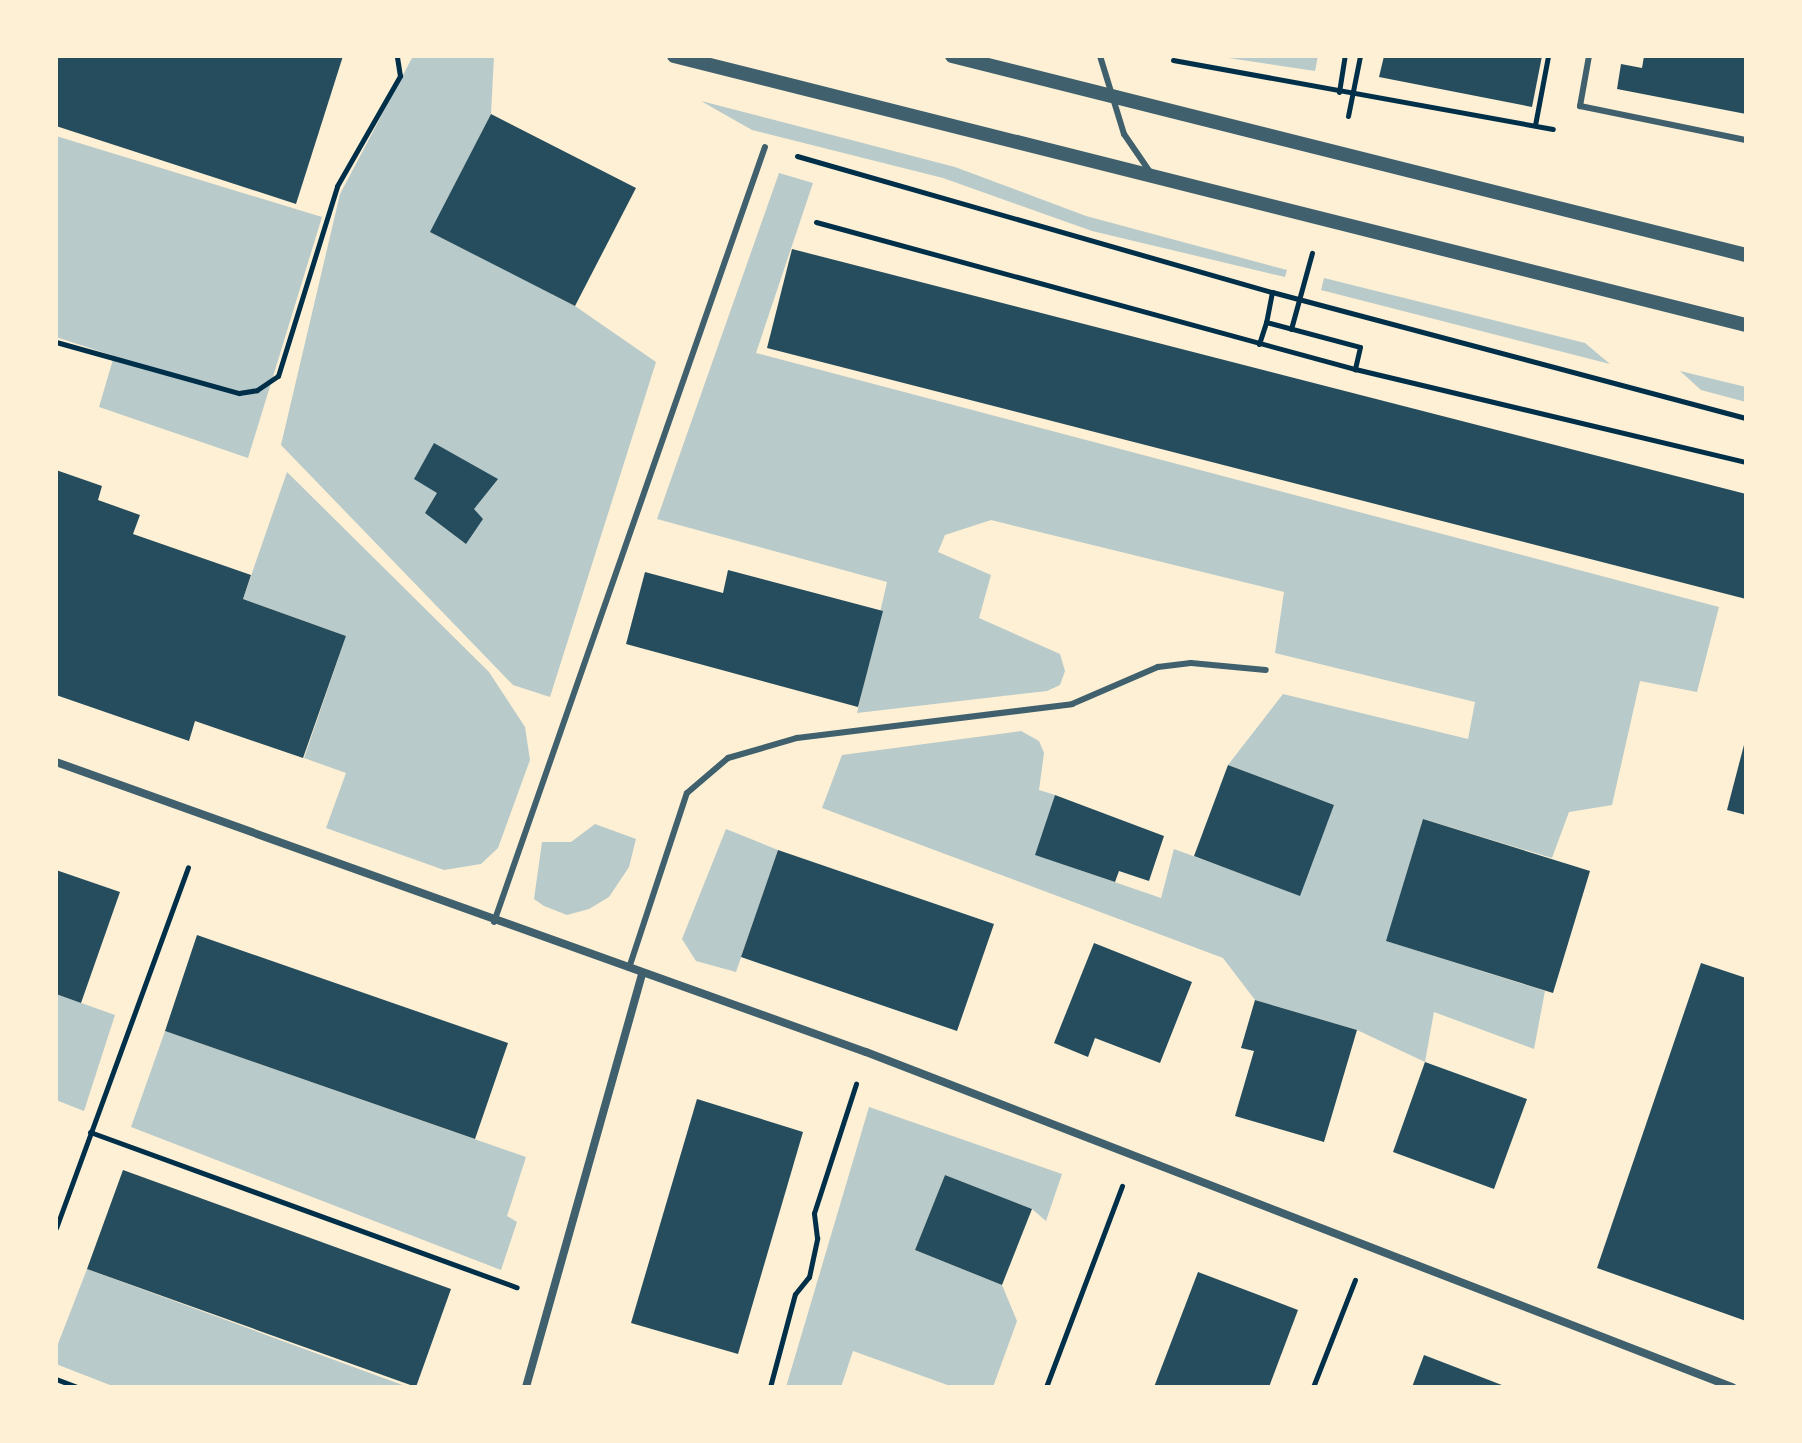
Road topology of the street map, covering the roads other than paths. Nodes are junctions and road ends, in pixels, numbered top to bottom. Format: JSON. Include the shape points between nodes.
{"nodes":[{"id":1,"x":674,"y":56,"type":"edge"},
{"id":2,"x":952,"y":56,"type":"edge"},
{"id":3,"x":1100,"y":56,"type":"edge"},
{"id":4,"x":1589,"y":56,"type":"edge"},
{"id":5,"x":1112,"y":96,"type":"junction"},
{"id":6,"x":1746,"y":140,"type":"edge"},
{"id":7,"x":765,"y":147,"type":"road end"},
{"id":8,"x":1159,"y":181,"type":"junction"},
{"id":9,"x":1746,"y":255,"type":"edge"},
{"id":10,"x":1746,"y":325,"type":"edge"},
{"id":11,"x":1266,"y":670,"type":"dead end"},
{"id":12,"x":56,"y":762,"type":"edge"},
{"id":13,"x":494,"y":922,"type":"junction"},
{"id":14,"x":629,"y":968,"type":"junction"},
{"id":15,"x":642,"y":973,"type":"junction"},
{"id":16,"x":526,"y":1387,"type":"edge"},
{"id":17,"x":1732,"y":1387,"type":"edge"}],
"edges":[{"from":1,"to":8,"type":"street"},
{"from":2,"to":5,"type":"street"},
{"from":3,"to":5,"type":"lane"},
{"from":4,"to":6,"type":"lane","via":[[1580,106]]},
{"from":5,"to":8,"type":"lane","via":[[1131,148]]},
{"from":5,"to":9,"type":"street"},
{"from":7,"to":13,"type":"lane"},
{"from":8,"to":10,"type":"street"},
{"from":11,"to":14,"type":"lane","via":[[1191,663],[1158,667],[1072,704],[797,738],[728,758],[687,793]]},
{"from":12,"to":13,"type":"street"},
{"from":13,"to":14,"type":"street"},
{"from":14,"to":15,"type":"street"},
{"from":15,"to":16,"type":"street"},
{"from":15,"to":17,"type":"street","via":[[866,1052]]}]}
